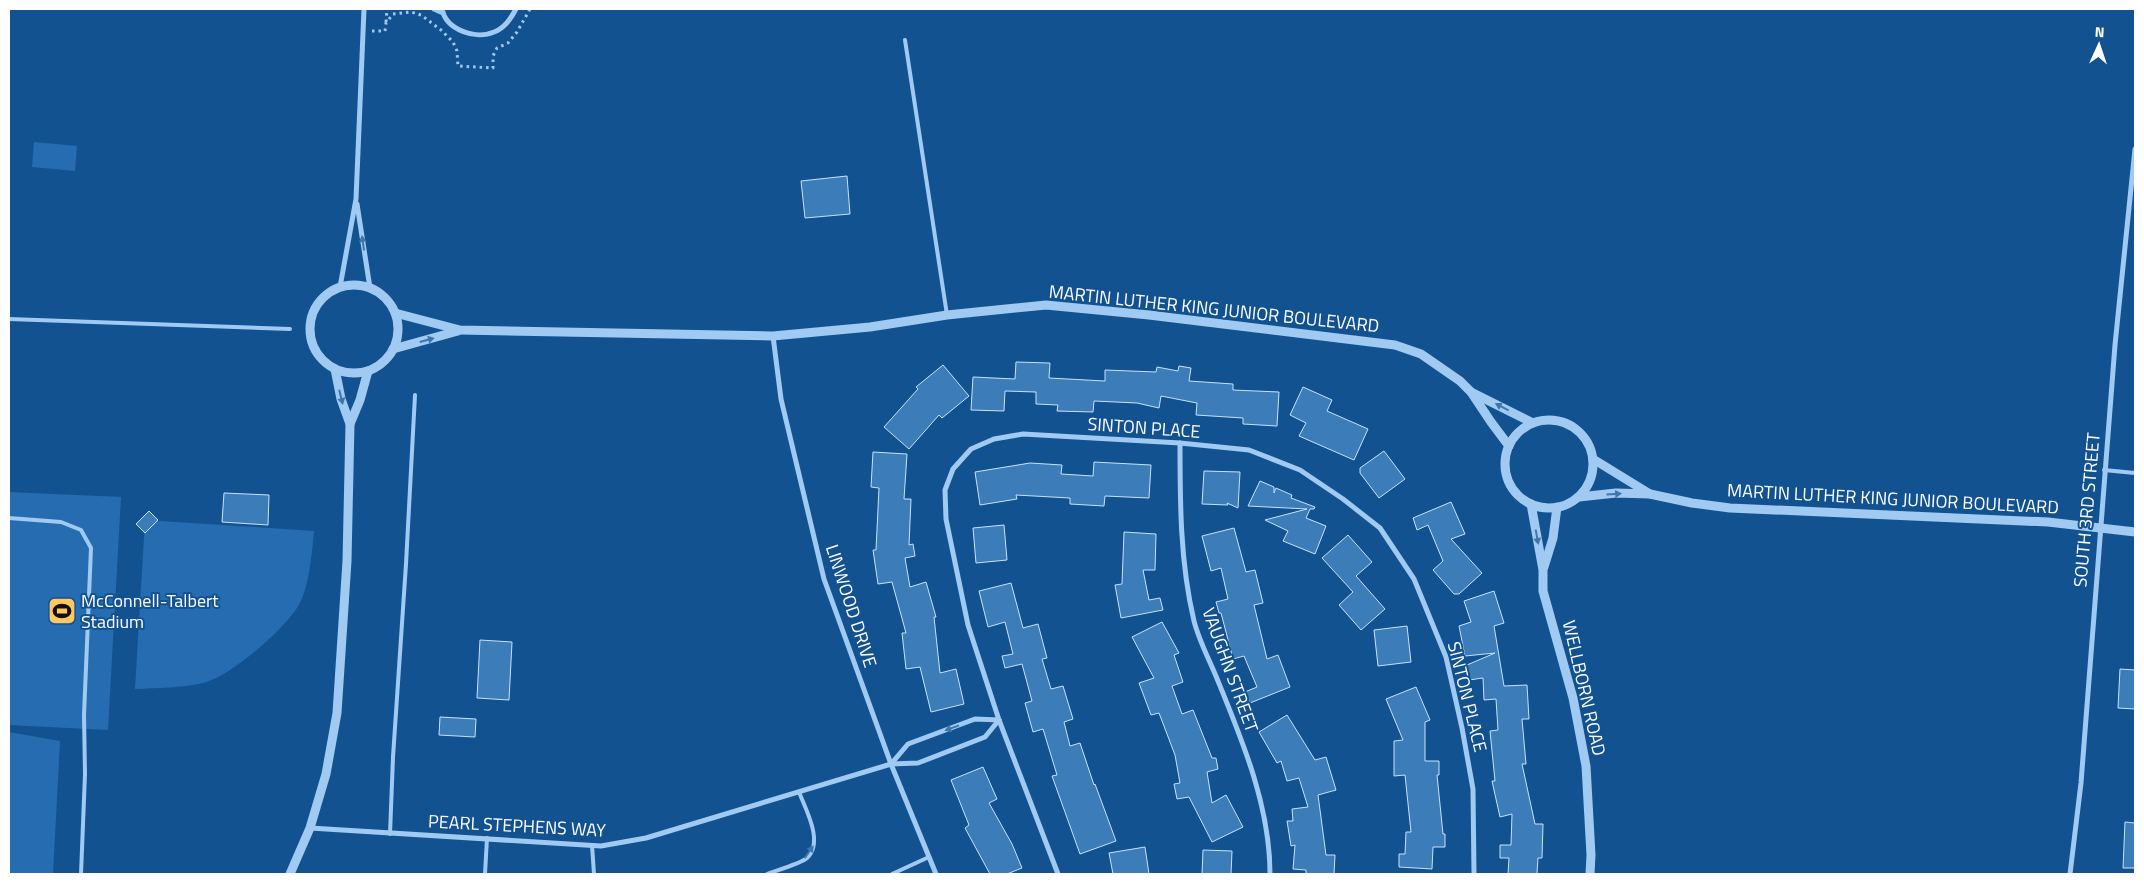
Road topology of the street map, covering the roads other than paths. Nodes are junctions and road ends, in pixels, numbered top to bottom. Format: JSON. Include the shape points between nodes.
{"nodes":[{"id":1,"x":364,"y":9,"type":"edge"},
{"id":2,"x":434,"y":9,"type":"edge"},
{"id":3,"x":516,"y":9,"type":"edge"},
{"id":4,"x":442,"y":11,"type":"edge"},
{"id":5,"x":905,"y":40,"type":"dead end"},
{"id":6,"x":2135,"y":148,"type":"edge"},
{"id":7,"x":356,"y":199,"type":"junction"},
{"id":8,"x":340,"y":287,"type":"junction"},
{"id":9,"x":370,"y":288,"type":"junction"},
{"id":10,"x":395,"y":313,"type":"junction"},
{"id":11,"x":947,"y":315,"type":"junction"},
{"id":12,"x":9,"y":319,"type":"edge"},
{"id":13,"x":290,"y":329,"type":"dead end"},
{"id":14,"x":460,"y":330,"type":"junction"},
{"id":15,"x":773,"y":336,"type":"junction"},
{"id":16,"x":393,"y":349,"type":"junction"},
{"id":17,"x":335,"y":369,"type":"junction"},
{"id":18,"x":368,"y":371,"type":"junction"},
{"id":19,"x":1471,"y":392,"type":"junction"},
{"id":20,"x":415,"y":395,"type":"dead end"},
{"id":21,"x":1534,"y":423,"type":"junction"},
{"id":22,"x":350,"y":424,"type":"junction"},
{"id":23,"x":1180,"y":443,"type":"junction"},
{"id":24,"x":1509,"y":446,"type":"junction"},
{"id":25,"x":1593,"y":459,"type":"junction"},
{"id":26,"x":2104,"y":470,"type":"junction"},
{"id":27,"x":2135,"y":473,"type":"edge"},
{"id":28,"x":1650,"y":494,"type":"junction"},
{"id":29,"x":1579,"y":497,"type":"junction"},
{"id":30,"x":1531,"y":504,"type":"junction"},
{"id":31,"x":1557,"y":508,"type":"junction"},
{"id":32,"x":9,"y":518,"type":"edge"},
{"id":33,"x":2099,"y":529,"type":"junction"},
{"id":34,"x":2135,"y":532,"type":"edge"},
{"id":35,"x":1543,"y":570,"type":"junction"},
{"id":36,"x":999,"y":720,"type":"junction"},
{"id":37,"x":891,"y":764,"type":"junction"},
{"id":38,"x":799,"y":792,"type":"junction"},
{"id":39,"x":310,"y":828,"type":"junction"},
{"id":40,"x":390,"y":834,"type":"junction"},
{"id":41,"x":487,"y":838,"type":"junction"},
{"id":42,"x":592,"y":845,"type":"junction"},
{"id":43,"x":929,"y":856,"type":"junction"},
{"id":44,"x":81,"y":874,"type":"edge"},
{"id":45,"x":290,"y":874,"type":"edge"},
{"id":46,"x":485,"y":874,"type":"edge"},
{"id":47,"x":594,"y":874,"type":"edge"},
{"id":48,"x":767,"y":874,"type":"edge"},
{"id":49,"x":892,"y":874,"type":"edge"},
{"id":50,"x":936,"y":874,"type":"edge"},
{"id":51,"x":1058,"y":874,"type":"edge"},
{"id":52,"x":1270,"y":874,"type":"edge"},
{"id":53,"x":1474,"y":874,"type":"edge"},
{"id":54,"x":1590,"y":874,"type":"edge"},
{"id":55,"x":2070,"y":874,"type":"edge"}],
"edges":[{"from":1,"to":7,"type":"street"},
{"from":2,"to":4,"type":"street"},
{"from":3,"to":4,"type":"street","via":[[509,21],[495,32],[478,35],[457,29]]},
{"from":5,"to":11,"type":"lane"},
{"from":6,"to":26,"type":"street","name":"SOUTH 3RD STREET"},
{"from":7,"to":8,"type":"street"},
{"from":9,"to":7,"type":"street","one_way":true},
{"from":8,"to":9,"type":"street"},
{"from":8,"to":17,"type":"street","via":[[318,302],[309,327],[316,352]]},
{"from":9,"to":10,"type":"street","via":[[384,298]]},
{"from":10,"to":14,"type":"street","name":"MARTIN LUTHER KING JUNIOR BOULEVARD"},
{"from":10,"to":16,"type":"street","via":[[398,325]]},
{"from":11,"to":15,"type":"street","name":"MARTIN LUTHER KING JUNIOR BOULEVARD","via":[[870,328]]},
{"from":11,"to":19,"type":"street","name":"MARTIN LUTHER KING JUNIOR BOULEVARD","via":[[1046,305],[1396,345],[1421,354]]},
{"from":12,"to":13,"type":"lane"},
{"from":14,"to":15,"type":"street","name":"MARTIN LUTHER KING JUNIOR BOULEVARD"},
{"from":16,"to":14,"type":"street","name":"MARTIN LUTHER KING JUNIOR BOULEVARD","one_way":true},
{"from":15,"to":37,"type":"street","name":"LINWOOD DRIVE","via":[[781,399],[824,579]]},
{"from":16,"to":18,"type":"street","via":[[378,366]]},
{"from":17,"to":18,"type":"street","via":[[357,373]]},
{"from":17,"to":22,"type":"street","one_way":true},
{"from":18,"to":22,"type":"street"},
{"from":21,"to":19,"type":"street","name":"MARTIN LUTHER KING JUNIOR BOULEVARD","one_way":true},
{"from":19,"to":24,"type":"street","name":"MARTIN LUTHER KING JUNIOR BOULEVARD"},
{"from":20,"to":40,"type":"lane"},
{"from":21,"to":24,"type":"street","via":[[1519,432]]},
{"from":21,"to":25,"type":"street","via":[[1560,421],[1572,426],[1590,446]]},
{"from":22,"to":39,"type":"street","via":[[347,562],[337,713],[326,774]]},
{"from":23,"to":36,"type":"street","name":"SINTON PLACE","via":[[1023,434],[994,439],[971,449],[953,469],[945,490],[946,519],[968,625]]},
{"from":23,"to":52,"type":"street","name":"VAUGHN STREET","via":[[1184,564],[1194,622],[1237,729],[1260,800],[1270,849]]},
{"from":23,"to":53,"type":"street","name":"SINTON PLACE","via":[[1249,450],[1300,470],[1343,499],[1385,535],[1414,579],[1446,657],[1473,789]]},
{"from":24,"to":30,"type":"street","via":[[1505,459],[1508,479],[1520,497]]},
{"from":25,"to":28,"type":"street","name":"MARTIN LUTHER KING JUNIOR BOULEVARD"},
{"from":25,"to":29,"type":"street","via":[[1593,473]]},
{"from":26,"to":27,"type":"lane"},
{"from":26,"to":33,"type":"street","name":"SOUTH 3RD STREET"},
{"from":29,"to":28,"type":"street","name":"MARTIN LUTHER KING JUNIOR BOULEVARD","one_way":true},
{"from":28,"to":33,"type":"street","name":"MARTIN LUTHER KING JUNIOR BOULEVARD","via":[[1730,508],[2048,522]]},
{"from":29,"to":31,"type":"street"},
{"from":30,"to":31,"type":"street"},
{"from":30,"to":35,"type":"street","one_way":true},
{"from":31,"to":35,"type":"street","via":[[1553,538]]},
{"from":32,"to":44,"type":"lane","via":[[61,522],[81,530],[91,548]]},
{"from":33,"to":34,"type":"street","name":"MARTIN LUTHER KING JUNIOR BOULEVARD"},
{"from":33,"to":55,"type":"street","name":"SOUTH 3RD STREET"},
{"from":35,"to":54,"type":"street","name":"WELLBORN ROAD","via":[[1543,591],[1573,698],[1586,766]]},
{"from":36,"to":37,"type":"street","name":"PEARL STEPHENS WAY","via":[[985,737],[918,763]]},
{"from":36,"to":37,"type":"street","one_way":true,"via":[[975,720],[908,744]]},
{"from":36,"to":51,"type":"street","name":"SINTON PLACE"},
{"from":37,"to":38,"type":"street","name":"PEARL STEPHENS WAY"},
{"from":37,"to":43,"type":"street","name":"LINWOOD DRIVE"},
{"from":38,"to":42,"type":"street","name":"PEARL STEPHENS WAY","via":[[646,838]]},
{"from":48,"to":38,"type":"lane","one_way":true,"via":[[807,858],[815,844]]},
{"from":39,"to":40,"type":"street","name":"PEARL STEPHENS WAY"},
{"from":39,"to":45,"type":"street"},
{"from":40,"to":41,"type":"street","name":"PEARL STEPHENS WAY"},
{"from":41,"to":42,"type":"street","name":"PEARL STEPHENS WAY"},
{"from":41,"to":46,"type":"lane"},
{"from":42,"to":47,"type":"lane"},
{"from":43,"to":49,"type":"lane"},
{"from":43,"to":50,"type":"street","name":"LINWOOD DRIVE"}]}
